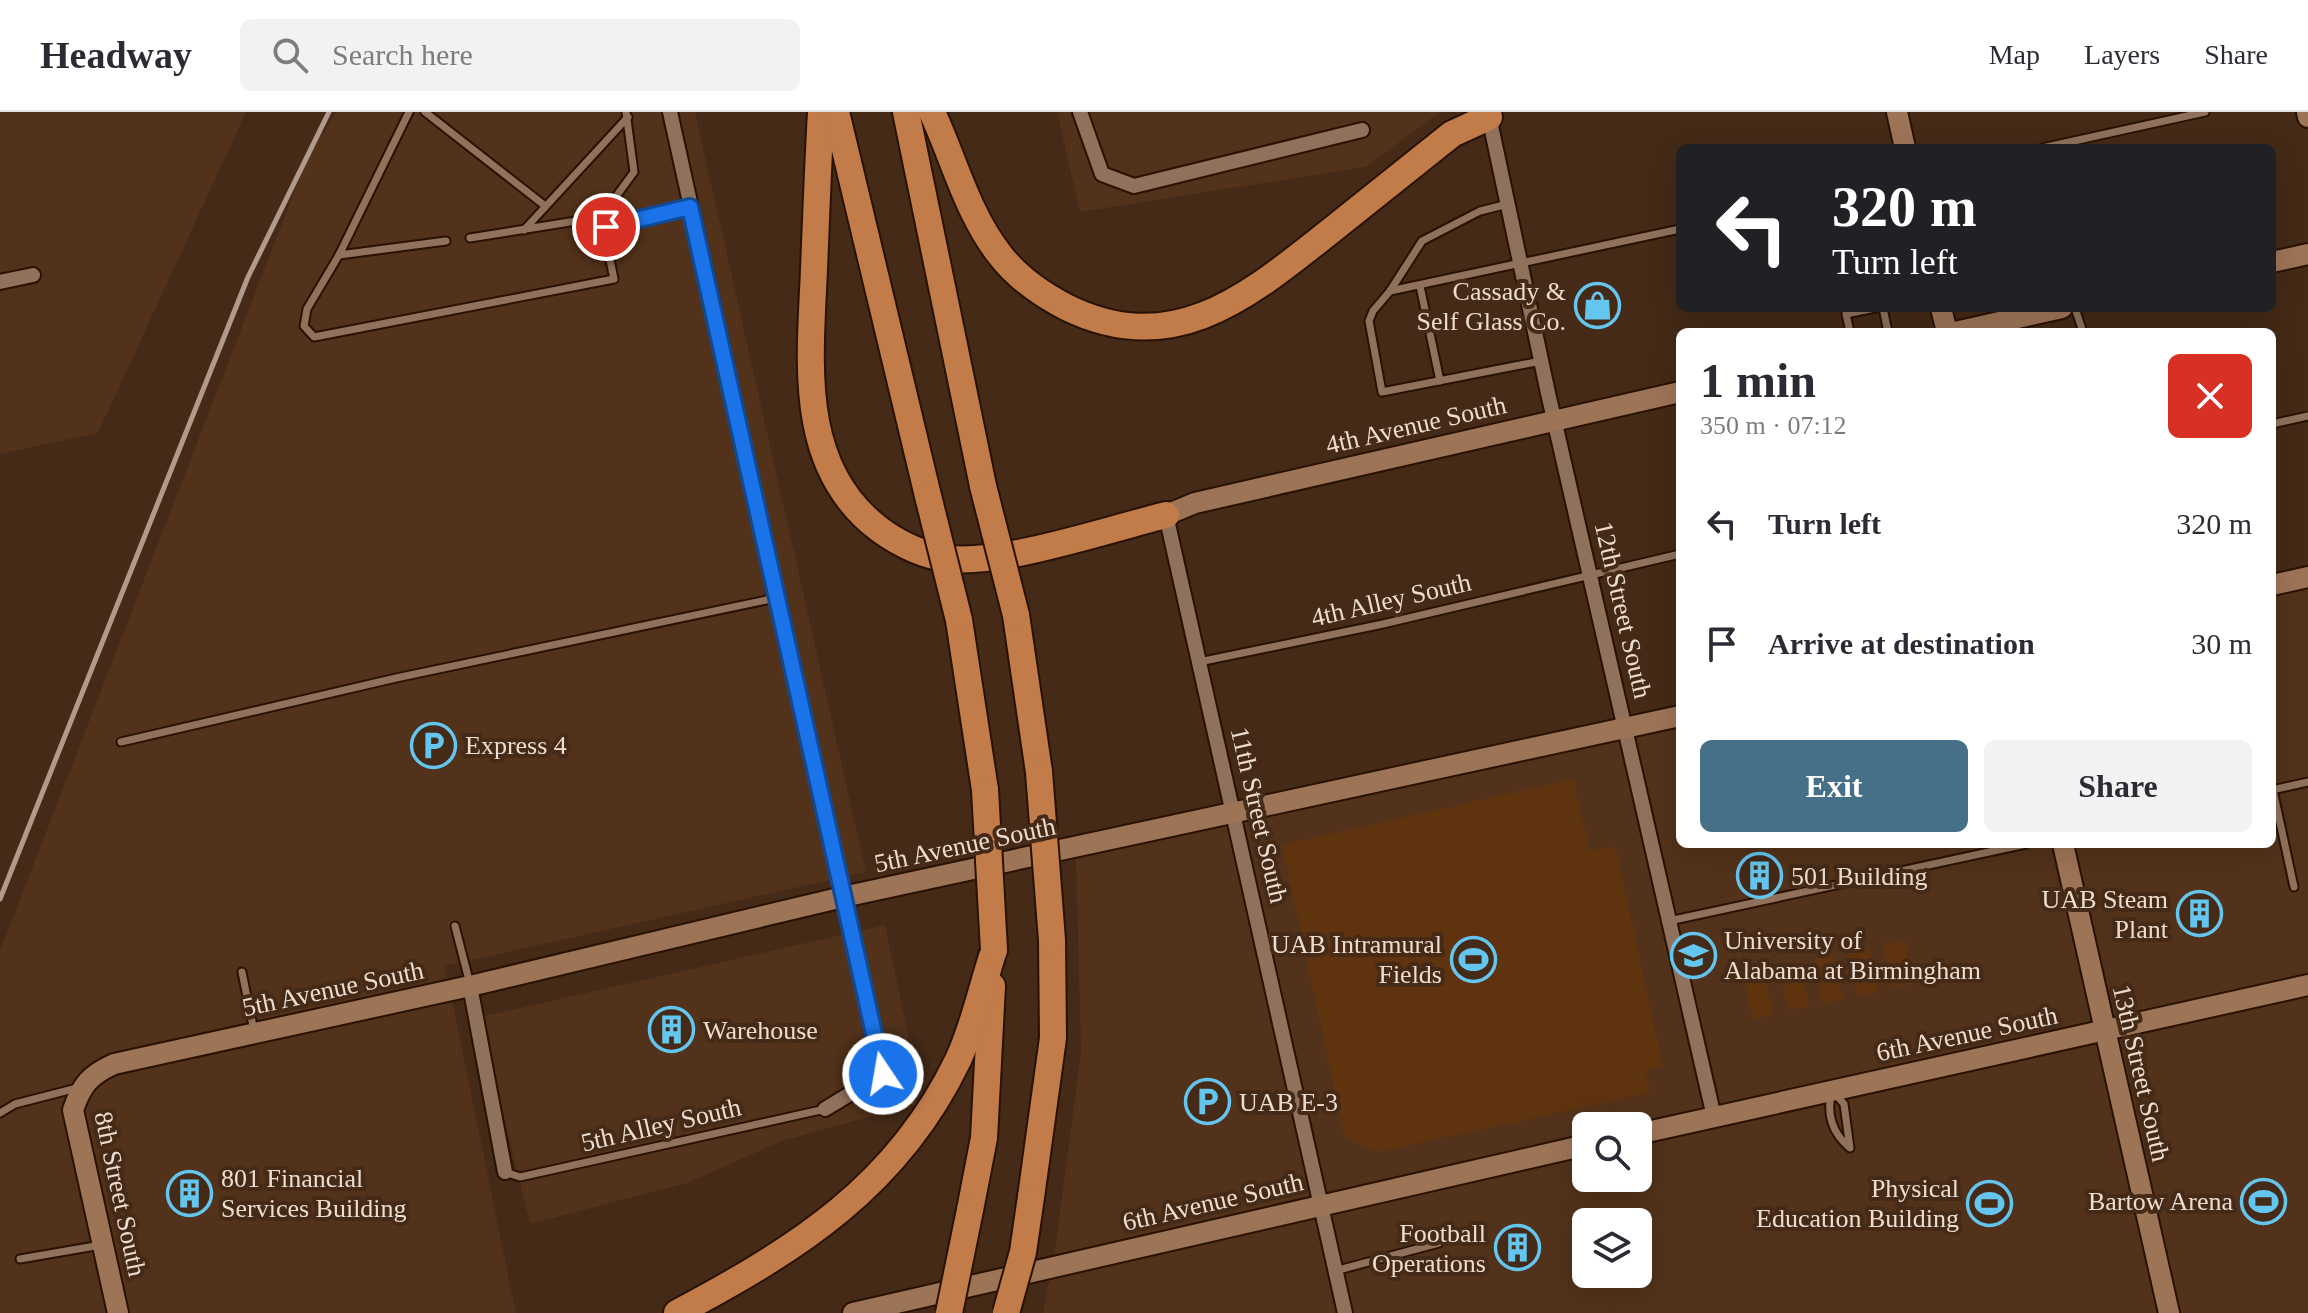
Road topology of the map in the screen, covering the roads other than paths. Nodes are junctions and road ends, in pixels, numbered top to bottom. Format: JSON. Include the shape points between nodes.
{"nodes":[{"id":1,"x":409,"y":112,"type":"edge"},
{"id":2,"x":425,"y":112,"type":"edge"},
{"id":3,"x":670,"y":112,"type":"edge"},
{"id":4,"x":821,"y":112,"type":"edge"},
{"id":5,"x":836,"y":112,"type":"edge"},
{"id":6,"x":906,"y":112,"type":"edge"},
{"id":7,"x":932,"y":112,"type":"edge"},
{"id":8,"x":1080,"y":112,"type":"edge"},
{"id":9,"x":1897,"y":112,"type":"edge"},
{"id":10,"x":2205,"y":112,"type":"edge"},
{"id":11,"x":627,"y":114,"type":"edge"},
{"id":12,"x":1493,"y":114,"type":"edge"},
{"id":13,"x":1362,"y":130,"type":"dead end"},
{"id":14,"x":1904,"y":144,"type":"edge"},
{"id":15,"x":2060,"y":144,"type":"edge"},
{"id":16,"x":1508,"y":204,"type":"junction"},
{"id":17,"x":544,"y":205,"type":"junction"},
{"id":18,"x":690,"y":207,"type":"junction"},
{"id":19,"x":601,"y":217,"type":"junction"},
{"id":20,"x":606,"y":227,"type":"junction"},
{"id":21,"x":524,"y":230,"type":"junction"},
{"id":22,"x":1676,"y":230,"type":"edge"},
{"id":23,"x":470,"y":238,"type":"dead end"},
{"id":24,"x":446,"y":241,"type":"dead end"},
{"id":25,"x":2308,"y":254,"type":"edge"},
{"id":26,"x":339,"y":255,"type":"junction"},
{"id":27,"x":2276,"y":261,"type":"edge"},
{"id":28,"x":1520,"y":263,"type":"junction"},
{"id":29,"x":33,"y":275,"type":"dead end"},
{"id":30,"x":0,"y":282,"type":"edge"},
{"id":31,"x":1420,"y":286,"type":"junction"},
{"id":32,"x":1390,"y":291,"type":"junction"},
{"id":33,"x":2044,"y":312,"type":"edge"},
{"id":34,"x":1973,"y":328,"type":"edge"},
{"id":35,"x":1541,"y":361,"type":"junction"},
{"id":36,"x":1440,"y":381,"type":"junction"},
{"id":37,"x":1676,"y":393,"type":"edge"},
{"id":38,"x":2308,"y":416,"type":"edge"},
{"id":39,"x":1555,"y":419,"type":"junction"},
{"id":40,"x":2276,"y":423,"type":"edge"},
{"id":41,"x":1166,"y":515,"type":"junction"},
{"id":42,"x":1676,"y":555,"type":"edge"},
{"id":43,"x":1591,"y":573,"type":"junction"},
{"id":44,"x":2308,"y":577,"type":"edge"},
{"id":45,"x":2276,"y":584,"type":"edge"},
{"id":46,"x":776,"y":598,"type":"junction"},
{"id":47,"x":1199,"y":662,"type":"junction"},
{"id":48,"x":1676,"y":717,"type":"edge"},
{"id":49,"x":1625,"y":729,"type":"junction"},
{"id":50,"x":121,"y":742,"type":"dead end"},
{"id":51,"x":2308,"y":782,"type":"edge"},
{"id":52,"x":2276,"y":789,"type":"edge"},
{"id":53,"x":2276,"y":808,"type":"edge"},
{"id":54,"x":1234,"y":815,"type":"junction"},
{"id":55,"x":2007,"y":848,"type":"edge"},
{"id":56,"x":2064,"y":848,"type":"edge"},
{"id":57,"x":2294,"y":887,"type":"dead end"},
{"id":58,"x":843,"y":897,"type":"junction"},
{"id":59,"x":1669,"y":921,"type":"junction"},
{"id":60,"x":455,"y":926,"type":"dead end"},
{"id":61,"x":994,"y":950,"type":"junction"},
{"id":62,"x":242,"y":972,"type":"dead end"},
{"id":63,"x":2308,"y":985,"type":"edge"},
{"id":64,"x":470,"y":986,"type":"junction"},
{"id":65,"x":2105,"y":1030,"type":"junction"},
{"id":66,"x":255,"y":1033,"type":"junction"},
{"id":67,"x":81,"y":1087,"type":"junction"},
{"id":68,"x":1832,"y":1090,"type":"junction"},
{"id":69,"x":825,"y":1109,"type":"joint"},
{"id":70,"x":0,"y":1113,"type":"edge"},
{"id":71,"x":1714,"y":1117,"type":"junction"},
{"id":72,"x":1652,"y":1131,"type":"edge"},
{"id":73,"x":1572,"y":1148,"type":"edge"},
{"id":74,"x":505,"y":1172,"type":"joint"},
{"id":75,"x":1321,"y":1204,"type":"junction"},
{"id":76,"x":1439,"y":1243,"type":"dead end"},
{"id":77,"x":103,"y":1245,"type":"junction"},
{"id":78,"x":20,"y":1259,"type":"dead end"},
{"id":79,"x":1333,"y":1271,"type":"junction"},
{"id":80,"x":118,"y":1313,"type":"edge"},
{"id":81,"x":677,"y":1313,"type":"edge"},
{"id":82,"x":853,"y":1313,"type":"edge"},
{"id":83,"x":949,"y":1313,"type":"edge"},
{"id":84,"x":1006,"y":1313,"type":"edge"},
{"id":85,"x":1345,"y":1313,"type":"edge"},
{"id":86,"x":2169,"y":1313,"type":"edge"}],
"edges":[{"from":1,"to":26,"type":"lane"},
{"from":2,"to":17,"type":"lane"},
{"from":3,"to":18,"type":"street"},
{"from":4,"to":41,"type":"highway","via":[[809,366],[815,424],[830,474],[861,515],[898,543],[954,559],[1005,554]]},
{"from":5,"to":61,"type":"highway","bridge":true,"via":[[959,620],[985,790]]},
{"from":6,"to":84,"type":"highway","bridge":true,"via":[[983,486],[1016,615],[1039,772],[1052,940],[1053,1038],[1023,1252]]},
{"from":7,"to":12,"type":"highway","via":[[977,217],[1015,272],[1079,313],[1131,327],[1181,324],[1237,301],[1452,134]]},
{"from":8,"to":13,"type":"street","via":[[1102,174],[1134,186]]},
{"from":9,"to":14,"type":"street"},
{"from":10,"to":15,"type":"lane"},
{"from":11,"to":17,"type":"lane"},
{"from":11,"to":19,"type":"lane","via":[[634,172]]},
{"from":12,"to":16,"type":"street","name":"12th Street South"},
{"from":16,"to":28,"type":"street","name":"12th Street South"},
{"from":16,"to":32,"type":"lane","via":[[1480,211],[1422,241]]},
{"from":17,"to":21,"type":"lane"},
{"from":18,"to":20,"type":"lane"},
{"from":18,"to":46,"type":"street"},
{"from":19,"to":20,"type":"lane"},
{"from":19,"to":21,"type":"lane"},
{"from":20,"to":26,"type":"lane","via":[[614,279],[314,337],[304,326],[307,309]]},
{"from":21,"to":23,"type":"lane"},
{"from":22,"to":28,"type":"lane"},
{"from":24,"to":26,"type":"lane"},
{"from":25,"to":27,"type":"street"},
{"from":28,"to":31,"type":"lane"},
{"from":28,"to":35,"type":"street","name":"12th Street South"},
{"from":29,"to":30,"type":"street"},
{"from":31,"to":32,"type":"lane"},
{"from":31,"to":36,"type":"lane"},
{"from":32,"to":36,"type":"lane","via":[[1369,321],[1382,392]]},
{"from":33,"to":34,"type":"street"},
{"from":35,"to":36,"type":"lane"},
{"from":35,"to":39,"type":"street","name":"12th Street South"},
{"from":37,"to":39,"type":"street","name":"4th Avenue South"},
{"from":38,"to":40,"type":"lane"},
{"from":39,"to":41,"type":"street","name":"4th Avenue South","via":[[1195,503]]},
{"from":39,"to":43,"type":"street","name":"12th Street South"},
{"from":41,"to":47,"type":"street","name":"11th Street South"},
{"from":42,"to":43,"type":"lane","name":"4th Alley South"},
{"from":43,"to":47,"type":"lane","name":"4th Alley South"},
{"from":43,"to":49,"type":"street","name":"12th Street South"},
{"from":44,"to":45,"type":"street"},
{"from":46,"to":50,"type":"lane","via":[[384,680]]},
{"from":46,"to":58,"type":"street"},
{"from":47,"to":54,"type":"street","name":"11th Street South"},
{"from":48,"to":49,"type":"street","name":"5th Avenue South"},
{"from":49,"to":54,"type":"street","name":"5th Avenue South"},
{"from":49,"to":59,"type":"street","name":"12th Street South"},
{"from":51,"to":52,"type":"lane"},
{"from":53,"to":57,"type":"lane"},
{"from":54,"to":58,"type":"street","name":"5th Avenue South"},
{"from":54,"to":75,"type":"street","name":"11th Street South"},
{"from":55,"to":59,"type":"lane"},
{"from":56,"to":65,"type":"street","name":"13th Street South"},
{"from":58,"to":64,"type":"street","name":"5th Avenue South"},
{"from":58,"to":69,"type":"street","via":[[883,1074]]},
{"from":59,"to":71,"type":"street","name":"12th Street South"},
{"from":60,"to":64,"type":"lane"},
{"from":61,"to":81,"type":"highway","via":[[959,1058],[928,1116],[888,1169],[810,1234]]},
{"from":61,"to":83,"type":"highway","bridge":true,"via":[[984,1138]]},
{"from":62,"to":66,"type":"lane"},
{"from":63,"to":65,"type":"street","name":"6th Avenue South"},
{"from":64,"to":66,"type":"street","name":"5th Avenue South"},
{"from":64,"to":74,"type":"street"},
{"from":65,"to":68,"type":"street","name":"6th Avenue South"},
{"from":65,"to":86,"type":"street","name":"13th Street South"},
{"from":66,"to":67,"type":"street","name":"5th Avenue South","via":[[114,1064],[92,1074]]},
{"from":67,"to":70,"type":"lane"},
{"from":67,"to":77,"type":"street","name":"8th Street South","via":[[73,1110]]},
{"from":68,"to":68,"type":"lane","via":[[1828,1106],[1835,1132],[1850,1148],[1844,1104]]},
{"from":68,"to":71,"type":"street","name":"6th Avenue South"},
{"from":69,"to":74,"type":"lane","name":"5th Alley South","via":[[520,1177]]},
{"from":71,"to":72,"type":"street","name":"6th Avenue South"},
{"from":73,"to":75,"type":"street","name":"6th Avenue South"},
{"from":75,"to":79,"type":"street","name":"11th Street South"},
{"from":75,"to":82,"type":"street","name":"6th Avenue South"},
{"from":76,"to":79,"type":"lane"},
{"from":77,"to":78,"type":"lane"},
{"from":77,"to":80,"type":"street","name":"8th Street South"},
{"from":79,"to":85,"type":"street","name":"11th Street South"}]}
